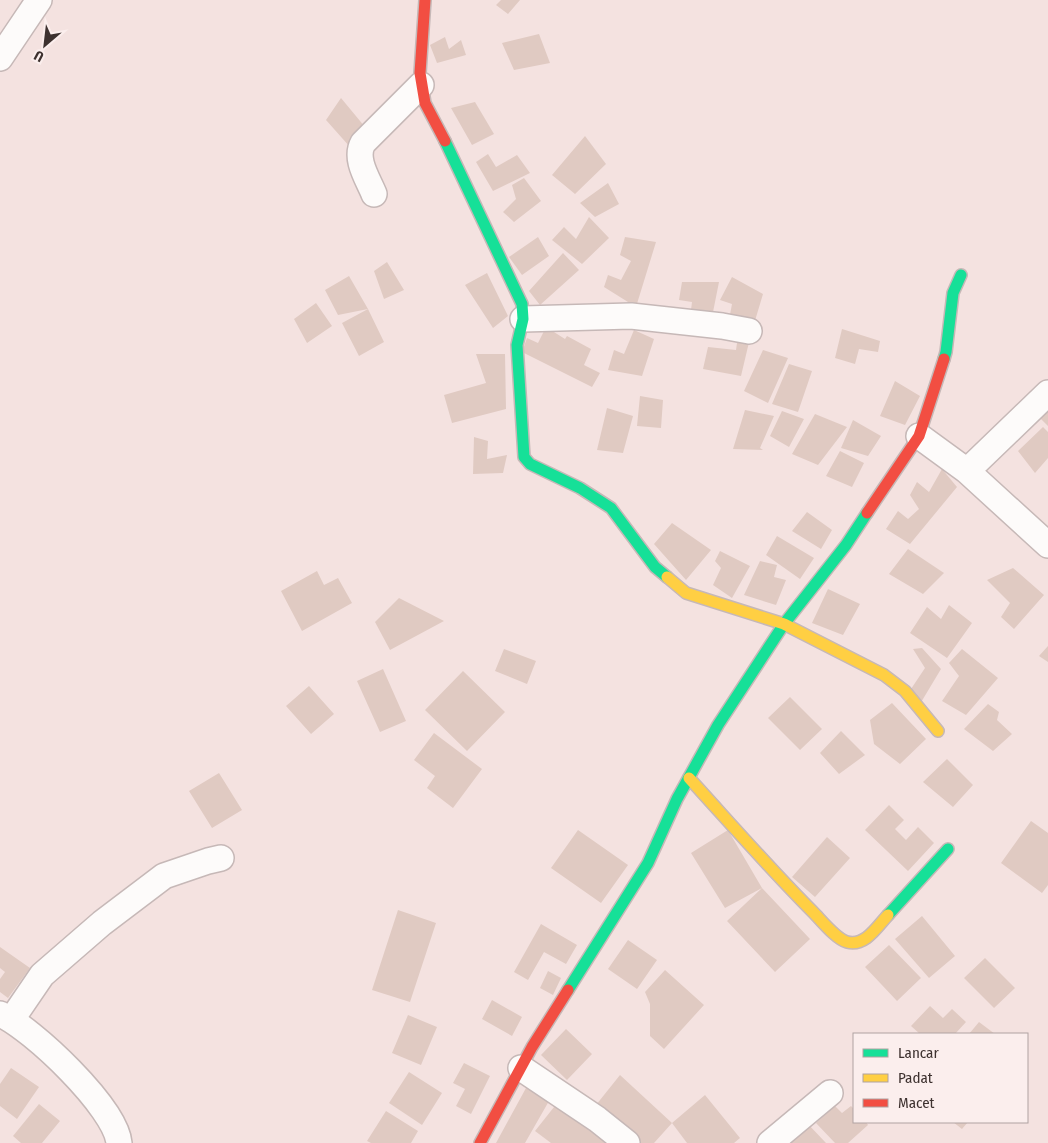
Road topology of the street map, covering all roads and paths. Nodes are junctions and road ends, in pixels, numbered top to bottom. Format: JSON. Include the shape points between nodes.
{"nodes":[{"id":1,"x":39,"y":0,"type":"edge"},
{"id":2,"x":425,"y":0,"type":"edge"},
{"id":3,"x":0,"y":58,"type":"edge"},
{"id":4,"x":421,"y":86,"type":"junction"},
{"id":5,"x":374,"y":194,"type":"dead end"},
{"id":6,"x":961,"y":276,"type":"dead end"},
{"id":7,"x":523,"y":319,"type":"junction"},
{"id":8,"x":749,"y":331,"type":"dead end"},
{"id":9,"x":1048,"y":393,"type":"edge"},
{"id":10,"x":919,"y":436,"type":"junction"},
{"id":11,"x":967,"y":471,"type":"junction"},
{"id":12,"x":1048,"y":545,"type":"edge"},
{"id":13,"x":784,"y":624,"type":"junction"},
{"id":14,"x":938,"y":731,"type":"dead end"},
{"id":15,"x":688,"y":778,"type":"junction"},
{"id":16,"x":948,"y":849,"type":"dead end"},
{"id":17,"x":221,"y":858,"type":"dead end"},
{"id":18,"x":6,"y":1016,"type":"edge"},
{"id":19,"x":521,"y":1068,"type":"junction"},
{"id":20,"x":830,"y":1093,"type":"dead end"},
{"id":21,"x":119,"y":1143,"type":"edge"},
{"id":22,"x":480,"y":1143,"type":"edge"},
{"id":23,"x":627,"y":1143,"type":"edge"},
{"id":24,"x":770,"y":1143,"type":"edge"}],
"edges":[{"from":1,"to":3,"type":"street"},
{"from":2,"to":4,"type":"street"},
{"from":4,"to":5,"type":"street","via":[[359,150]]},
{"from":4,"to":7,"type":"street","via":[[425,103],[522,304]]},
{"from":6,"to":10,"type":"street","via":[[953,293],[946,352]]},
{"from":7,"to":8,"type":"street","via":[[631,316]]},
{"from":7,"to":13,"type":"street","via":[[517,345],[524,458],[611,508],[655,567],[686,593]]},
{"from":9,"to":11,"type":"street"},
{"from":10,"to":11,"type":"street"},
{"from":10,"to":13,"type":"street","via":[[846,546]]},
{"from":11,"to":12,"type":"street"},
{"from":13,"to":14,"type":"street","via":[[884,675],[905,691]]},
{"from":13,"to":15,"type":"street","via":[[718,725]]},
{"from":15,"to":16,"type":"street","via":[[790,889],[845,942],[857,943],[866,939]]},
{"from":15,"to":19,"type":"street","via":[[648,863]]},
{"from":17,"to":18,"type":"street","via":[[164,876],[102,923],[42,975]]},
{"from":18,"to":21,"type":"street","via":[[56,1056],[83,1085],[108,1117]]},
{"from":19,"to":22,"type":"street"},
{"from":19,"to":23,"type":"street"},
{"from":20,"to":24,"type":"street"}]}
